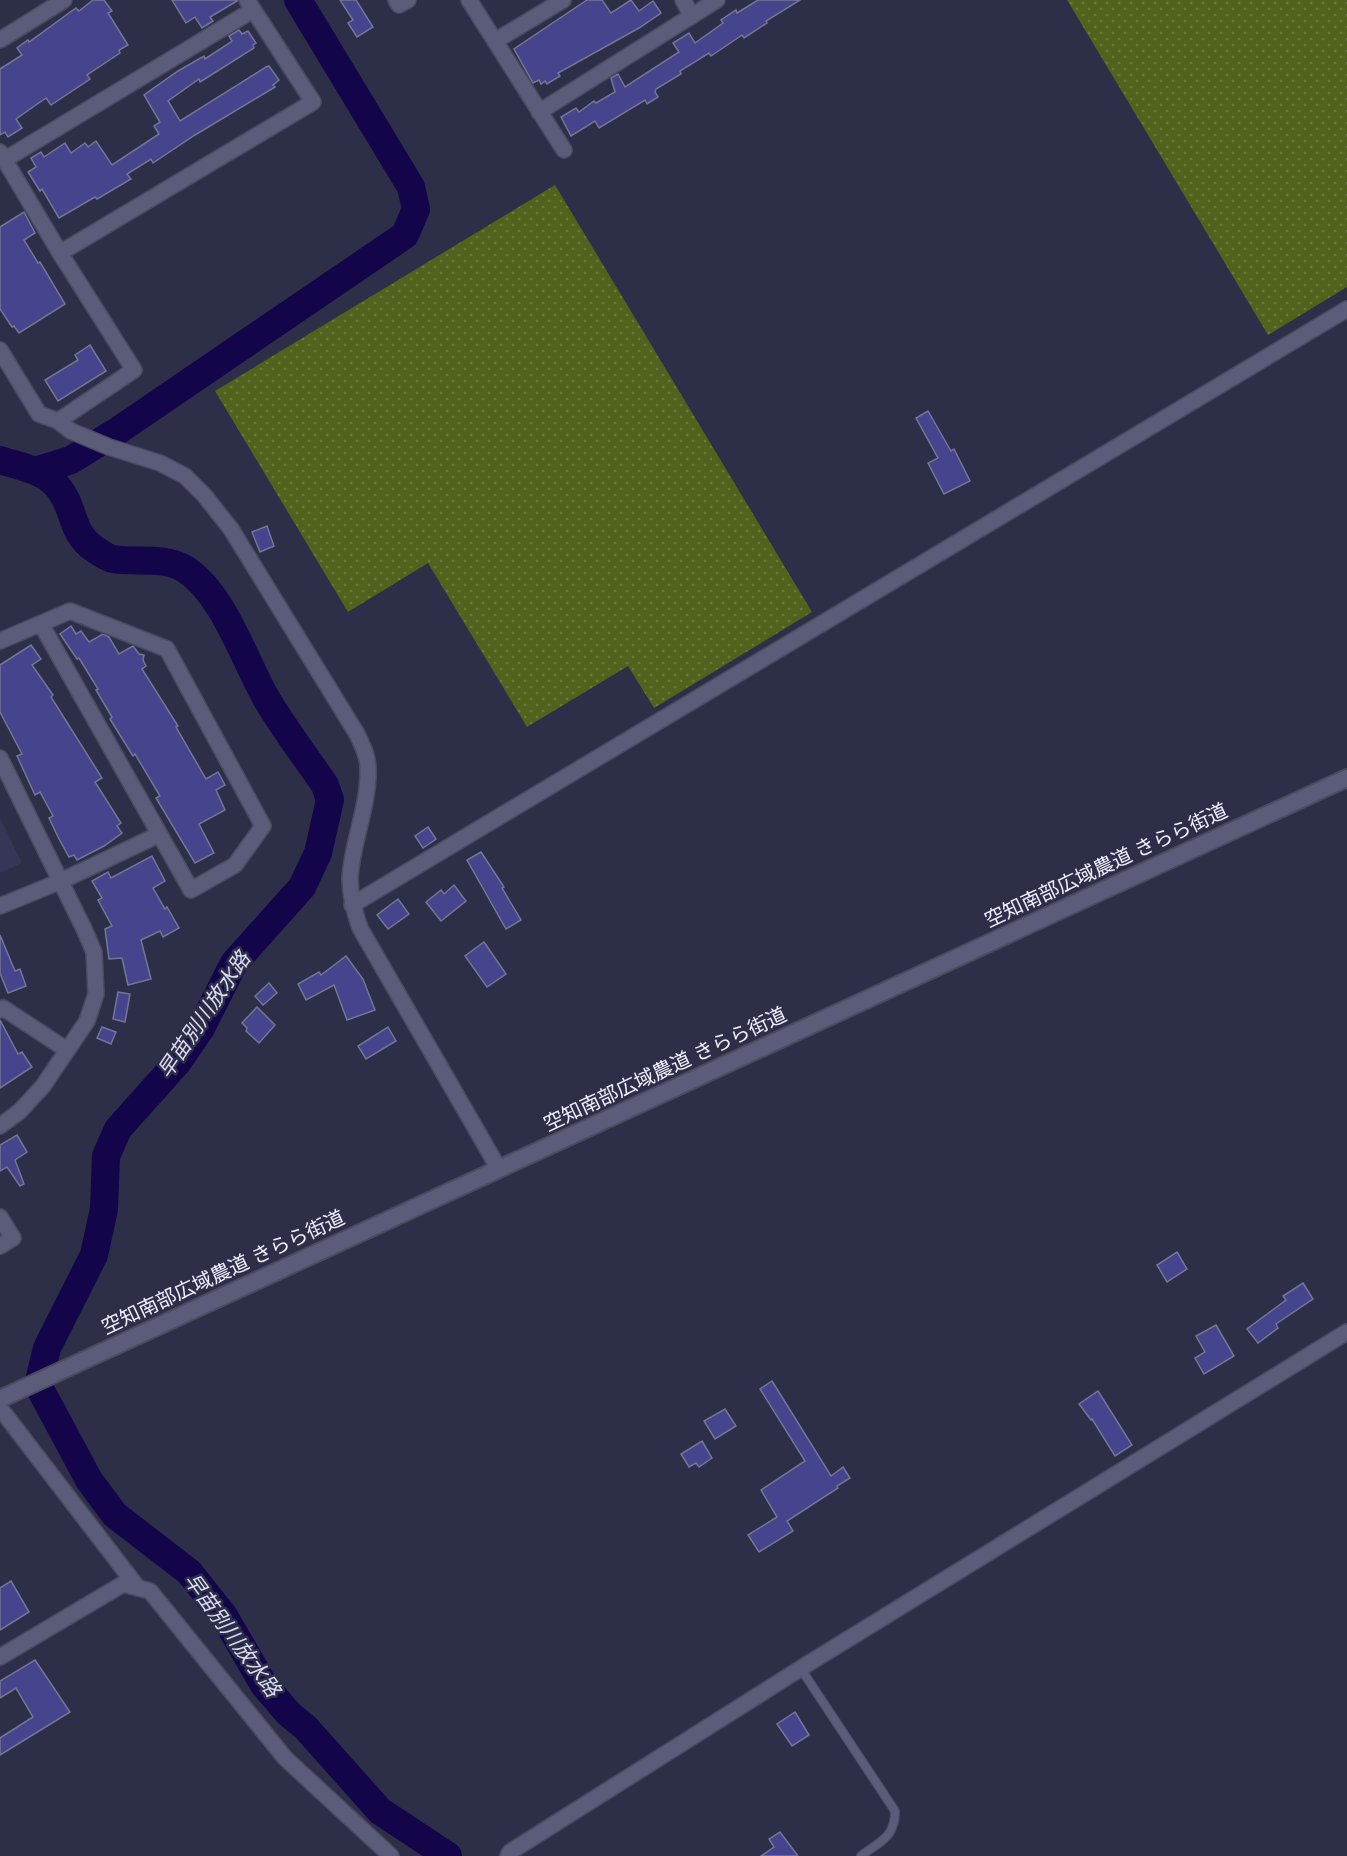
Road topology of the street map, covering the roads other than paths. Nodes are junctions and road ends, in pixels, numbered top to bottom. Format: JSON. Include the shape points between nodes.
{"nodes":[{"id":1,"x":64,"y":0,"type":"edge"},
{"id":2,"x":396,"y":0,"type":"edge"},
{"id":3,"x":408,"y":0,"type":"edge"},
{"id":4,"x":469,"y":0,"type":"edge"},
{"id":5,"x":563,"y":0,"type":"edge"},
{"id":6,"x":683,"y":0,"type":"edge"},
{"id":7,"x":717,"y":0,"type":"edge"},
{"id":8,"x":250,"y":5,"type":"edge"},
{"id":9,"x":692,"y":16,"type":"junction"},
{"id":10,"x":0,"y":40,"type":"edge"},
{"id":11,"x":495,"y":41,"type":"junction"},
{"id":12,"x":539,"y":112,"type":"junction"},
{"id":13,"x":564,"y":150,"type":"dead end"},
{"id":14,"x":2,"y":156,"type":"edge"},
{"id":15,"x":60,"y":253,"type":"junction"},
{"id":16,"x":1347,"y":309,"type":"edge"},
{"id":17,"x":0,"y":350,"type":"edge"},
{"id":18,"x":58,"y":421,"type":"junction"},
{"id":19,"x":41,"y":624,"type":"junction"},
{"id":20,"x":0,"y":641,"type":"edge"},
{"id":21,"x":0,"y":758,"type":"edge"},
{"id":22,"x":1347,"y":778,"type":"edge"},
{"id":23,"x":158,"y":835,"type":"junction"},
{"id":24,"x":61,"y":881,"type":"junction"},
{"id":25,"x":352,"y":905,"type":"junction"},
{"id":26,"x":0,"y":906,"type":"edge"},
{"id":27,"x":0,"y":1010,"type":"edge"},
{"id":28,"x":67,"y":1050,"type":"junction"},
{"id":29,"x":0,"y":1126,"type":"edge"},
{"id":30,"x":499,"y":1169,"type":"junction"},
{"id":31,"x":0,"y":1217,"type":"edge"},
{"id":32,"x":0,"y":1246,"type":"edge"},
{"id":33,"x":1347,"y":1332,"type":"edge"},
{"id":34,"x":0,"y":1399,"type":"edge"},
{"id":35,"x":0,"y":1408,"type":"edge"},
{"id":36,"x":138,"y":1588,"type":"junction"},
{"id":37,"x":0,"y":1658,"type":"edge"},
{"id":38,"x":801,"y":1669,"type":"junction"},
{"id":39,"x":391,"y":1856,"type":"edge"},
{"id":40,"x":508,"y":1856,"type":"edge"},
{"id":41,"x":861,"y":1856,"type":"edge"}],
"edges":[{"from":1,"to":10,"type":"street"},
{"from":2,"to":3,"type":"street","via":[[399,5]]},
{"from":4,"to":11,"type":"street"},
{"from":5,"to":11,"type":"street"},
{"from":6,"to":9,"type":"street"},
{"from":7,"to":9,"type":"street"},
{"from":8,"to":14,"type":"street"},
{"from":8,"to":15,"type":"street","via":[[314,102]]},
{"from":9,"to":12,"type":"street"},
{"from":11,"to":12,"type":"street"},
{"from":12,"to":13,"type":"street"},
{"from":14,"to":15,"type":"street"},
{"from":15,"to":18,"type":"street","via":[[134,370]]},
{"from":16,"to":25,"type":"street"},
{"from":17,"to":18,"type":"street","via":[[39,414]]},
{"from":18,"to":25,"type":"street","via":[[109,447],[160,463],[185,476],[204,495],[231,529],[357,734],[369,767],[350,877]]},
{"from":19,"to":20,"type":"street"},
{"from":19,"to":23,"type":"street"},
{"from":19,"to":23,"type":"street","via":[[70,611],[167,649],[262,826],[235,865],[191,890]]},
{"from":21,"to":24,"type":"street"},
{"from":22,"to":30,"type":"street","name":"空知南部広域農道 きらら街道"},
{"from":23,"to":24,"type":"street"},
{"from":24,"to":26,"type":"street"},
{"from":24,"to":28,"type":"street","via":[[94,952],[96,994],[87,1021]]},
{"from":25,"to":30,"type":"street","via":[[360,928]]},
{"from":27,"to":28,"type":"street","via":[[3,1008]]},
{"from":28,"to":29,"type":"street","via":[[43,1086]]},
{"from":30,"to":34,"type":"street","name":"空知南部広域農道 きらら街道"},
{"from":31,"to":32,"type":"street","via":[[13,1238]]},
{"from":33,"to":38,"type":"street"},
{"from":35,"to":36,"type":"street"},
{"from":36,"to":37,"type":"street","via":[[123,1584]]},
{"from":36,"to":39,"type":"street","via":[[150,1591],[285,1758]]},
{"from":38,"to":40,"type":"street"},
{"from":38,"to":41,"type":"lane","via":[[895,1811],[890,1834]]}]}
